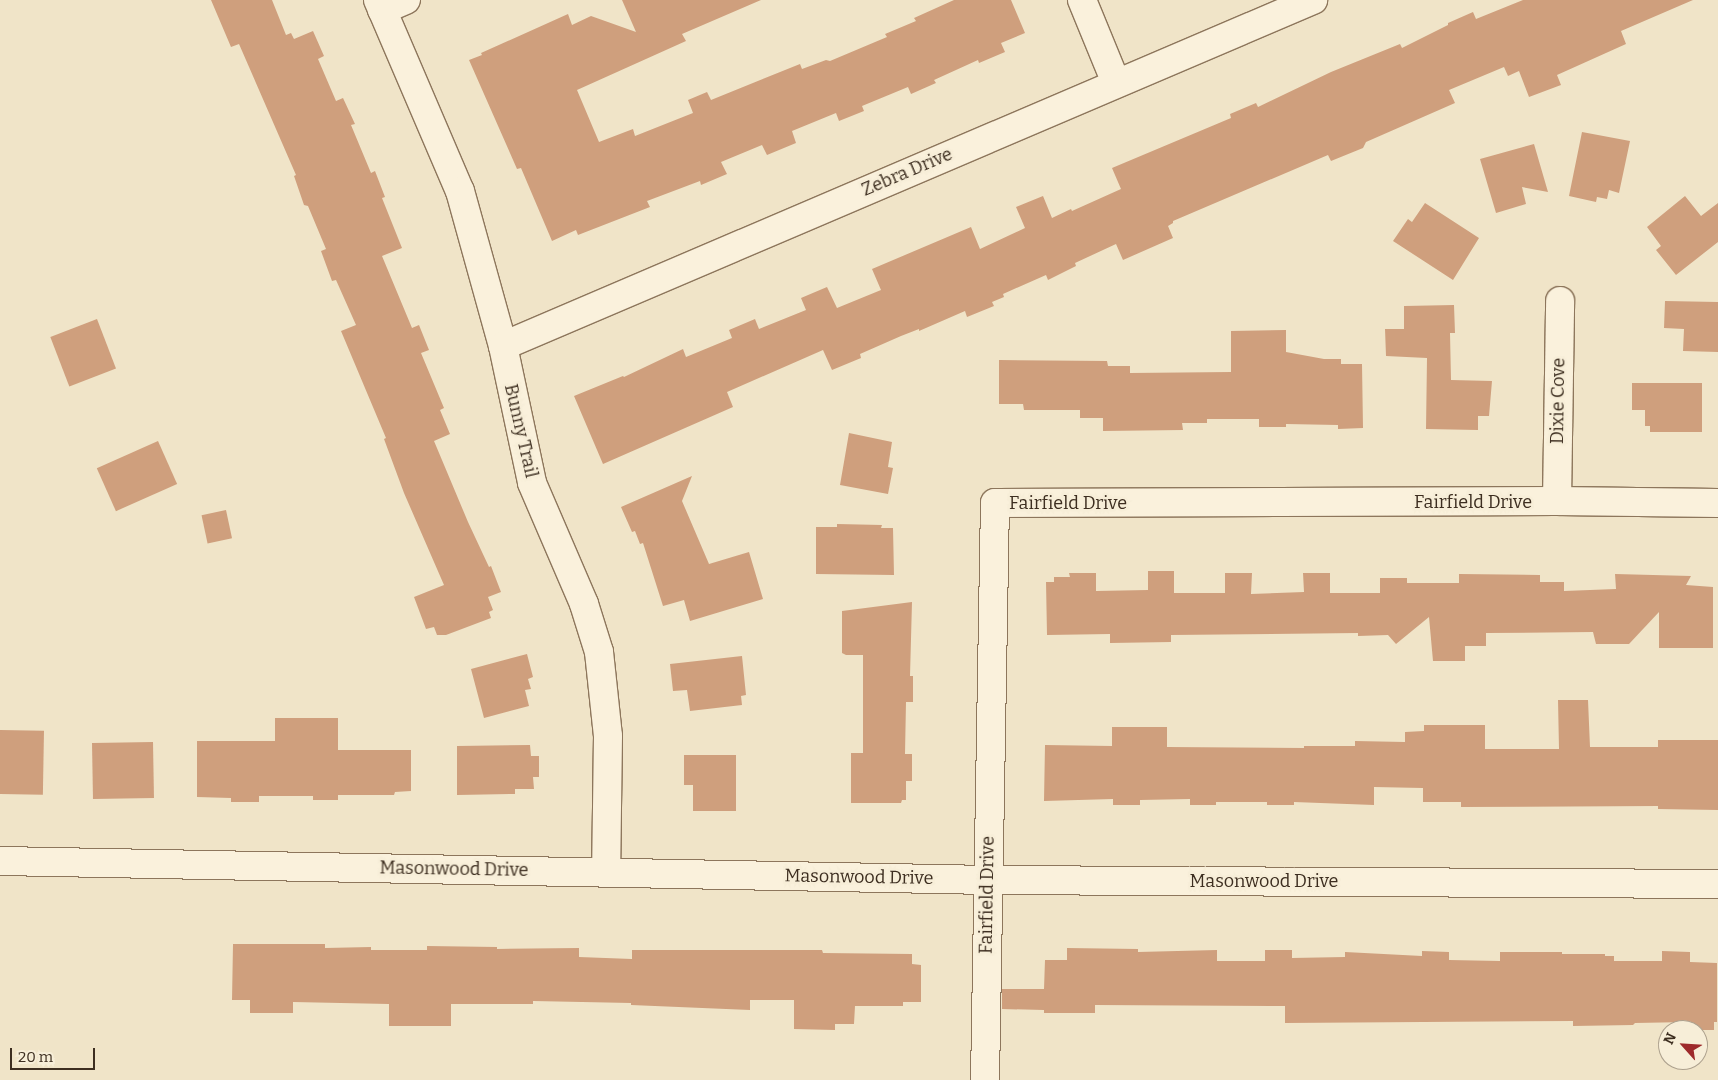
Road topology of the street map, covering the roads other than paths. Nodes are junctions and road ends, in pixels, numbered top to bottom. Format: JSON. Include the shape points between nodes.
{"nodes":[{"id":1,"x":1082,"y":0,"type":"edge"},
{"id":2,"x":1312,"y":0,"type":"edge"},
{"id":3,"x":389,"y":3,"type":"edge"},
{"id":4,"x":1116,"y":83,"type":"junction"},
{"id":5,"x":1560,"y":301,"type":"dead end"},
{"id":6,"x":503,"y":346,"type":"junction"},
{"id":7,"x":1557,"y":501,"type":"junction"},
{"id":8,"x":1718,"y":504,"type":"edge"},
{"id":9,"x":0,"y":860,"type":"edge"},
{"id":10,"x":606,"y":872,"type":"junction"},
{"id":11,"x":987,"y":880,"type":"junction"},
{"id":12,"x":1718,"y":884,"type":"edge"},
{"id":13,"x":985,"y":1080,"type":"edge"}],
"edges":[{"from":1,"to":4,"type":"street"},
{"from":2,"to":4,"type":"street","name":"Zebra Drive"},
{"from":3,"to":6,"type":"street","name":"Bunny Trail","via":[[460,191]]},
{"from":4,"to":6,"type":"street","name":"Zebra Drive"},
{"from":5,"to":7,"type":"street","name":"Dixie Cove"},
{"from":6,"to":10,"type":"street","name":"Bunny Trail","via":[[532,483],[584,604],[600,652],[608,736]]},
{"from":7,"to":8,"type":"street","name":"Fairfield Drive"},
{"from":7,"to":11,"type":"street","name":"Fairfield Drive","via":[[994,503]]},
{"from":9,"to":10,"type":"street","name":"Masonwood Drive"},
{"from":10,"to":11,"type":"street","name":"Masonwood Drive"},
{"from":11,"to":12,"type":"street","name":"Masonwood Drive"},
{"from":11,"to":13,"type":"street","name":"Fairfield Drive"}]}
